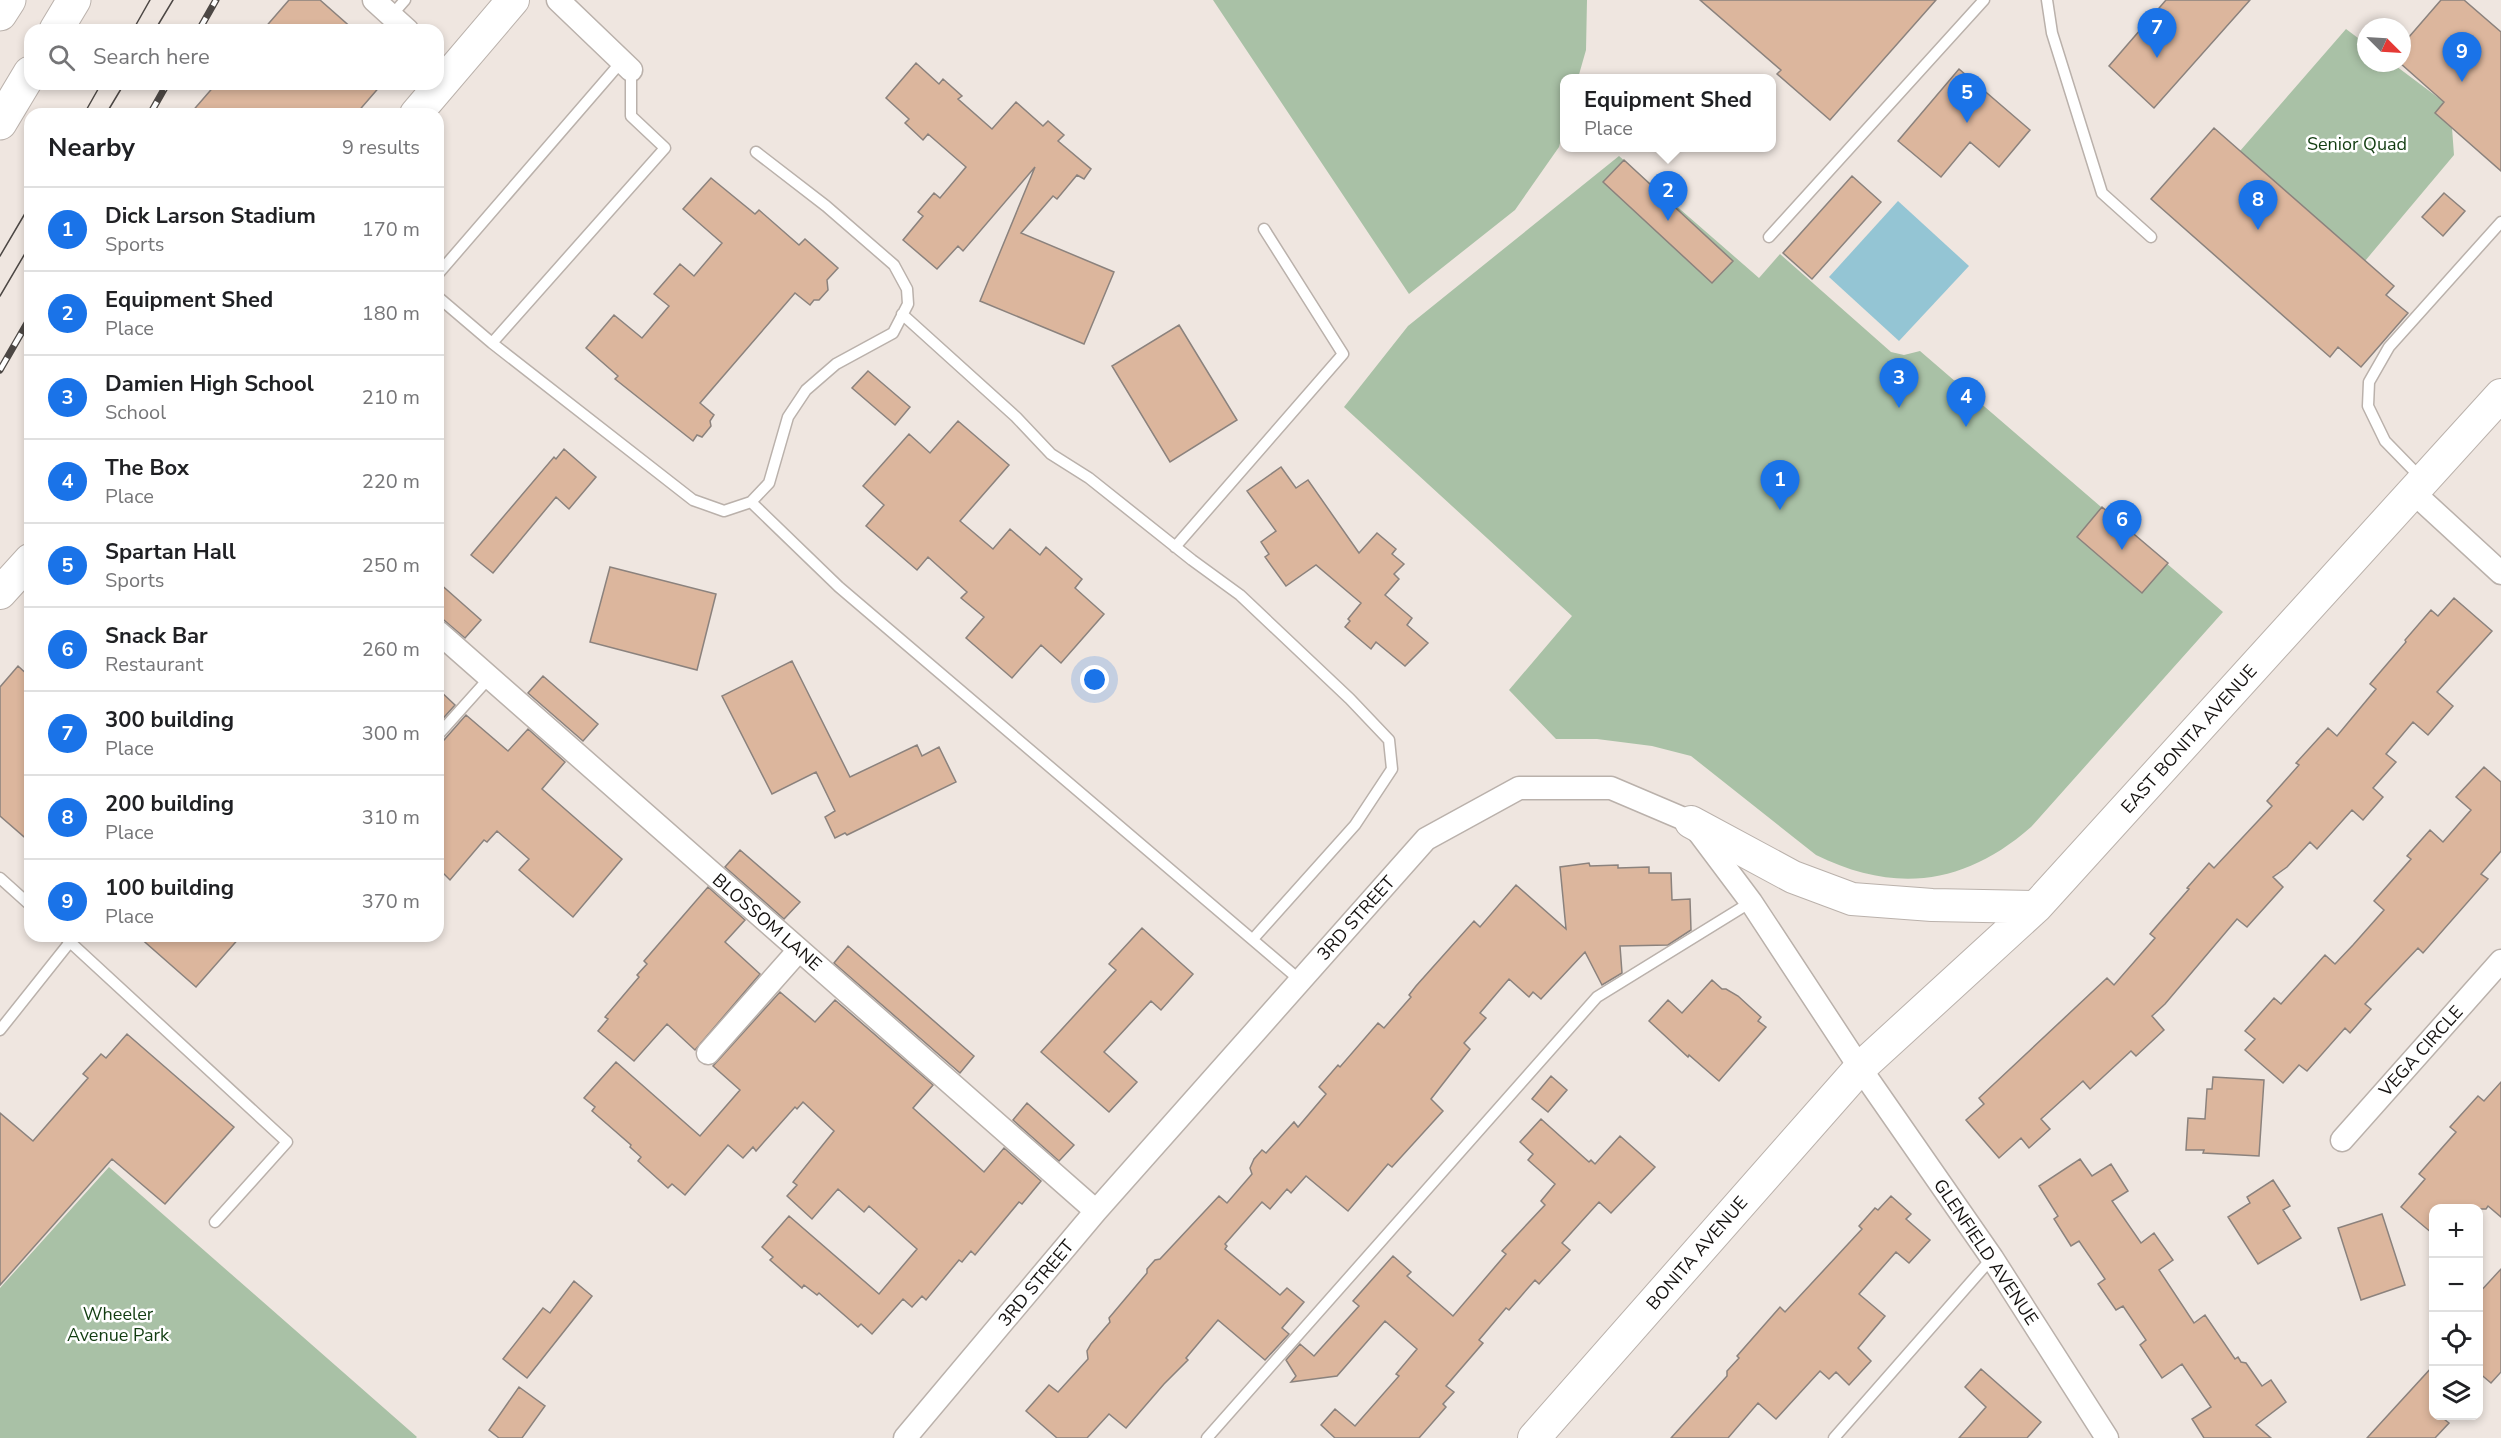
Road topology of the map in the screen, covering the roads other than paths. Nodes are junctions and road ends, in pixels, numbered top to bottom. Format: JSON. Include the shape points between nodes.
{"nodes":[{"id":1,"x":9,"y":0,"type":"edge"},
{"id":2,"x":74,"y":0,"type":"edge"},
{"id":3,"x":374,"y":0,"type":"edge"},
{"id":4,"x":513,"y":0,"type":"edge"},
{"id":5,"x":558,"y":0,"type":"edge"},
{"id":6,"x":1984,"y":0,"type":"edge"},
{"id":7,"x":2047,"y":0,"type":"edge"},
{"id":8,"x":0,"y":15,"type":"edge"},
{"id":9,"x":401,"y":15,"type":"edge"},
{"id":10,"x":60,"y":24,"type":"edge"},
{"id":11,"x":445,"y":65,"type":"edge"},
{"id":12,"x":627,"y":66,"type":"junction"},
{"id":13,"x":24,"y":83,"type":"edge"},
{"id":14,"x":430,"y":90,"type":"edge"},
{"id":15,"x":420,"y":108,"type":"edge"},
{"id":16,"x":0,"y":122,"type":"edge"},
{"id":17,"x":756,"y":152,"type":"dead end"},
{"id":18,"x":2501,"y":222,"type":"edge"},
{"id":19,"x":1264,"y":229,"type":"dead end"},
{"id":20,"x":1769,"y":237,"type":"dead end"},
{"id":21,"x":2151,"y":237,"type":"dead end"},
{"id":22,"x":444,"y":267,"type":"edge"},
{"id":23,"x":444,"y":302,"type":"edge"},
{"id":24,"x":902,"y":314,"type":"junction"},
{"id":25,"x":492,"y":343,"type":"junction"},
{"id":26,"x":2501,"y":395,"type":"edge"},
{"id":27,"x":2419,"y":487,"type":"junction"},
{"id":28,"x":751,"y":502,"type":"junction"},
{"id":29,"x":1175,"y":547,"type":"junction"},
{"id":30,"x":24,"y":567,"type":"edge"},
{"id":31,"x":2501,"y":573,"type":"edge"},
{"id":32,"x":0,"y":594,"type":"edge"},
{"id":33,"x":444,"y":637,"type":"edge"},
{"id":34,"x":490,"y":677,"type":"junction"},
{"id":35,"x":444,"y":728,"type":"edge"},
{"id":36,"x":1691,"y":822,"type":"junction"},
{"id":37,"x":0,"y":878,"type":"edge"},
{"id":38,"x":24,"y":900,"type":"edge"},
{"id":39,"x":1751,"y":902,"type":"junction"},
{"id":40,"x":2036,"y":907,"type":"junction"},
{"id":41,"x":1253,"y":939,"type":"junction"},
{"id":42,"x":65,"y":942,"type":"edge"},
{"id":43,"x":70,"y":942,"type":"edge"},
{"id":44,"x":799,"y":950,"type":"junction"},
{"id":45,"x":2501,"y":961,"type":"edge"},
{"id":46,"x":1301,"y":981,"type":"junction"},
{"id":47,"x":0,"y":1030,"type":"edge"},
{"id":48,"x":708,"y":1053,"type":"dead end"},
{"id":49,"x":1860,"y":1068,"type":"junction"},
{"id":50,"x":2342,"y":1140,"type":"dead end"},
{"id":51,"x":1096,"y":1211,"type":"junction"},
{"id":52,"x":215,"y":1222,"type":"dead end"},
{"id":53,"x":1992,"y":1258,"type":"junction"},
{"id":54,"x":905,"y":1438,"type":"edge"},
{"id":55,"x":1207,"y":1438,"type":"edge"},
{"id":56,"x":1534,"y":1438,"type":"edge"},
{"id":57,"x":1834,"y":1438,"type":"edge"},
{"id":58,"x":2107,"y":1438,"type":"edge"}],
"edges":[{"from":1,"to":8,"type":"main road"},
{"from":2,"to":10,"type":"main road"},
{"from":3,"to":9,"type":"street"},
{"from":4,"to":11,"type":"main road"},
{"from":5,"to":12,"type":"street"},
{"from":6,"to":20,"type":"lane"},
{"from":7,"to":21,"type":"lane","via":[[2052,33],[2102,193]]},
{"from":12,"to":22,"type":"lane"},
{"from":12,"to":25,"type":"lane","via":[[631,116],[665,148]]},
{"from":13,"to":16,"type":"main road"},
{"from":14,"to":15,"type":"main road"},
{"from":17,"to":24,"type":"lane","via":[[894,265],[908,289],[908,304]]},
{"from":18,"to":27,"type":"lane","via":[[2389,347],[2369,382],[2368,406],[2385,441]]},
{"from":19,"to":29,"type":"lane","via":[[1343,354]]},
{"from":23,"to":25,"type":"lane"},
{"from":24,"to":28,"type":"lane","via":[[892,333],[836,364],[806,390],[788,417],[769,483]]},
{"from":24,"to":29,"type":"lane","via":[[991,393],[1051,454],[1089,478]]},
{"from":25,"to":28,"type":"lane","via":[[693,500],[724,511]]},
{"from":26,"to":27,"type":"main road","name":"EAST BONITA AVENUE"},
{"from":27,"to":31,"type":"street"},
{"from":27,"to":40,"type":"main road","name":"EAST BONITA AVENUE"},
{"from":28,"to":41,"type":"lane","via":[[839,587]]},
{"from":29,"to":41,"type":"lane","via":[[1240,595],[1389,740],[1392,769],[1355,825]]},
{"from":30,"to":32,"type":"main road"},
{"from":33,"to":34,"type":"street","name":"BLOSSOM LANE"},
{"from":34,"to":35,"type":"lane"},
{"from":34,"to":44,"type":"street","name":"BLOSSOM LANE"},
{"from":36,"to":39,"type":"street"},
{"from":36,"to":40,"type":"main road","via":[[1792,877],[1852,899]]},
{"from":36,"to":46,"type":"street","name":"3RD STREET","via":[[1611,788],[1519,788],[1426,839]]},
{"from":37,"to":38,"type":"lane"},
{"from":39,"to":49,"type":"street"},
{"from":39,"to":55,"type":"lane","via":[[1597,997]]},
{"from":40,"to":49,"type":"main road","name":"EAST BONITA AVENUE"},
{"from":41,"to":46,"type":"lane"},
{"from":42,"to":47,"type":"lane"},
{"from":43,"to":52,"type":"lane","via":[[287,1142]]},
{"from":44,"to":48,"type":"street"},
{"from":44,"to":51,"type":"street","name":"BLOSSOM LANE"},
{"from":45,"to":50,"type":"street","name":"VEGA CIRCLE"},
{"from":46,"to":51,"type":"street","name":"3RD STREET"},
{"from":49,"to":53,"type":"street","name":"GLENFIELD AVENUE"},
{"from":49,"to":56,"type":"main road","name":"BONITA AVENUE"},
{"from":51,"to":54,"type":"street","name":"3RD STREET"},
{"from":53,"to":57,"type":"lane"},
{"from":53,"to":58,"type":"street","name":"GLENFIELD AVENUE"}]}
